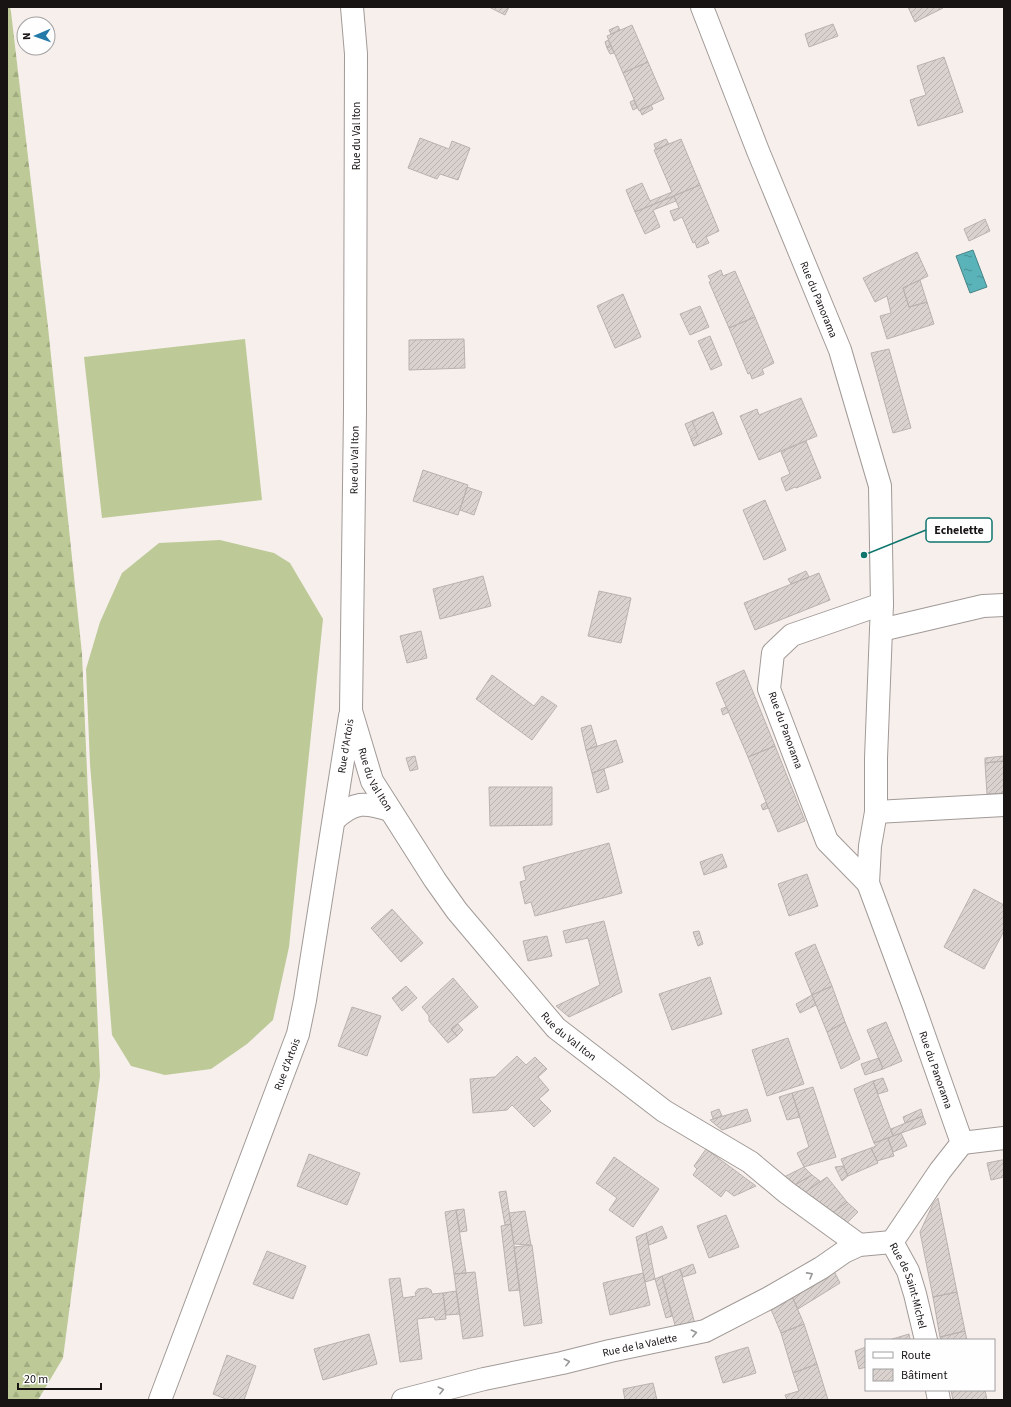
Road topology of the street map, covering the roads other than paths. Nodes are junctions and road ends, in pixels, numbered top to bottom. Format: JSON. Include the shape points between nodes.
{"nodes":[{"id":1,"x":352,"y":7,"type":"edge"},
{"id":2,"x":702,"y":7,"type":"edge"},
{"id":3,"x":882,"y":604,"type":"junction"},
{"id":4,"x":1004,"y":605,"type":"edge"},
{"id":5,"x":881,"y":630,"type":"junction"},
{"id":6,"x":351,"y":711,"type":"junction"},
{"id":7,"x":1004,"y":805,"type":"edge"},
{"id":8,"x":390,"y":810,"type":"junction"},
{"id":9,"x":876,"y":812,"type":"junction"},
{"id":10,"x":334,"y":820,"type":"junction"},
{"id":11,"x":868,"y":883,"type":"junction"},
{"id":12,"x":1004,"y":1138,"type":"edge"},
{"id":13,"x":962,"y":1143,"type":"junction"},
{"id":14,"x":892,"y":1242,"type":"junction"},
{"id":15,"x":859,"y":1245,"type":"junction"},
{"id":16,"x":926,"y":1339,"type":"edge"},
{"id":17,"x":160,"y":1400,"type":"edge"},
{"id":18,"x":403,"y":1400,"type":"edge"}],
"edges":[{"from":1,"to":6,"type":"street","name":"Rue du Val Iton","via":[[356,54]]},
{"from":2,"to":3,"type":"street","name":"Rue du Panorama","via":[[842,357],[880,486]]},
{"from":3,"to":5,"type":"street","name":"Rue du Panorama"},
{"from":3,"to":11,"type":"street","name":"Rue du Panorama","via":[[792,635],[773,652],[769,689],[827,841]]},
{"from":4,"to":5,"type":"street","via":[[984,612]]},
{"from":5,"to":9,"type":"street","name":"Rue du Panorama"},
{"from":6,"to":8,"type":"street","name":"Rue du Val Iton","via":[[372,781]]},
{"from":6,"to":10,"type":"street","name":"Rue d'Artois"},
{"from":7,"to":9,"type":"street"},
{"from":8,"to":10,"type":"street","via":[[362,804],[344,810]]},
{"from":8,"to":15,"type":"street","name":"Rue du Val Iton","via":[[458,911],[556,1028],[664,1111],[750,1162],[786,1192]]},
{"from":9,"to":11,"type":"street","name":"Rue du Panorama","via":[[870,846]]},
{"from":10,"to":17,"type":"street","name":"Rue d'Artois","via":[[298,1034]]},
{"from":11,"to":13,"type":"street","name":"Rue du Panorama"},
{"from":12,"to":13,"type":"street"},
{"from":13,"to":14,"type":"street"},
{"from":14,"to":15,"type":"street","name":"Rue de Saint-Michel"},
{"from":14,"to":16,"type":"street","name":"Rue de Saint-Michel","via":[[916,1294]]},
{"from":18,"to":15,"type":"street","name":"Rue de la Valette","one_way":true,"via":[[484,1379],[705,1330],[782,1290]]}]}
